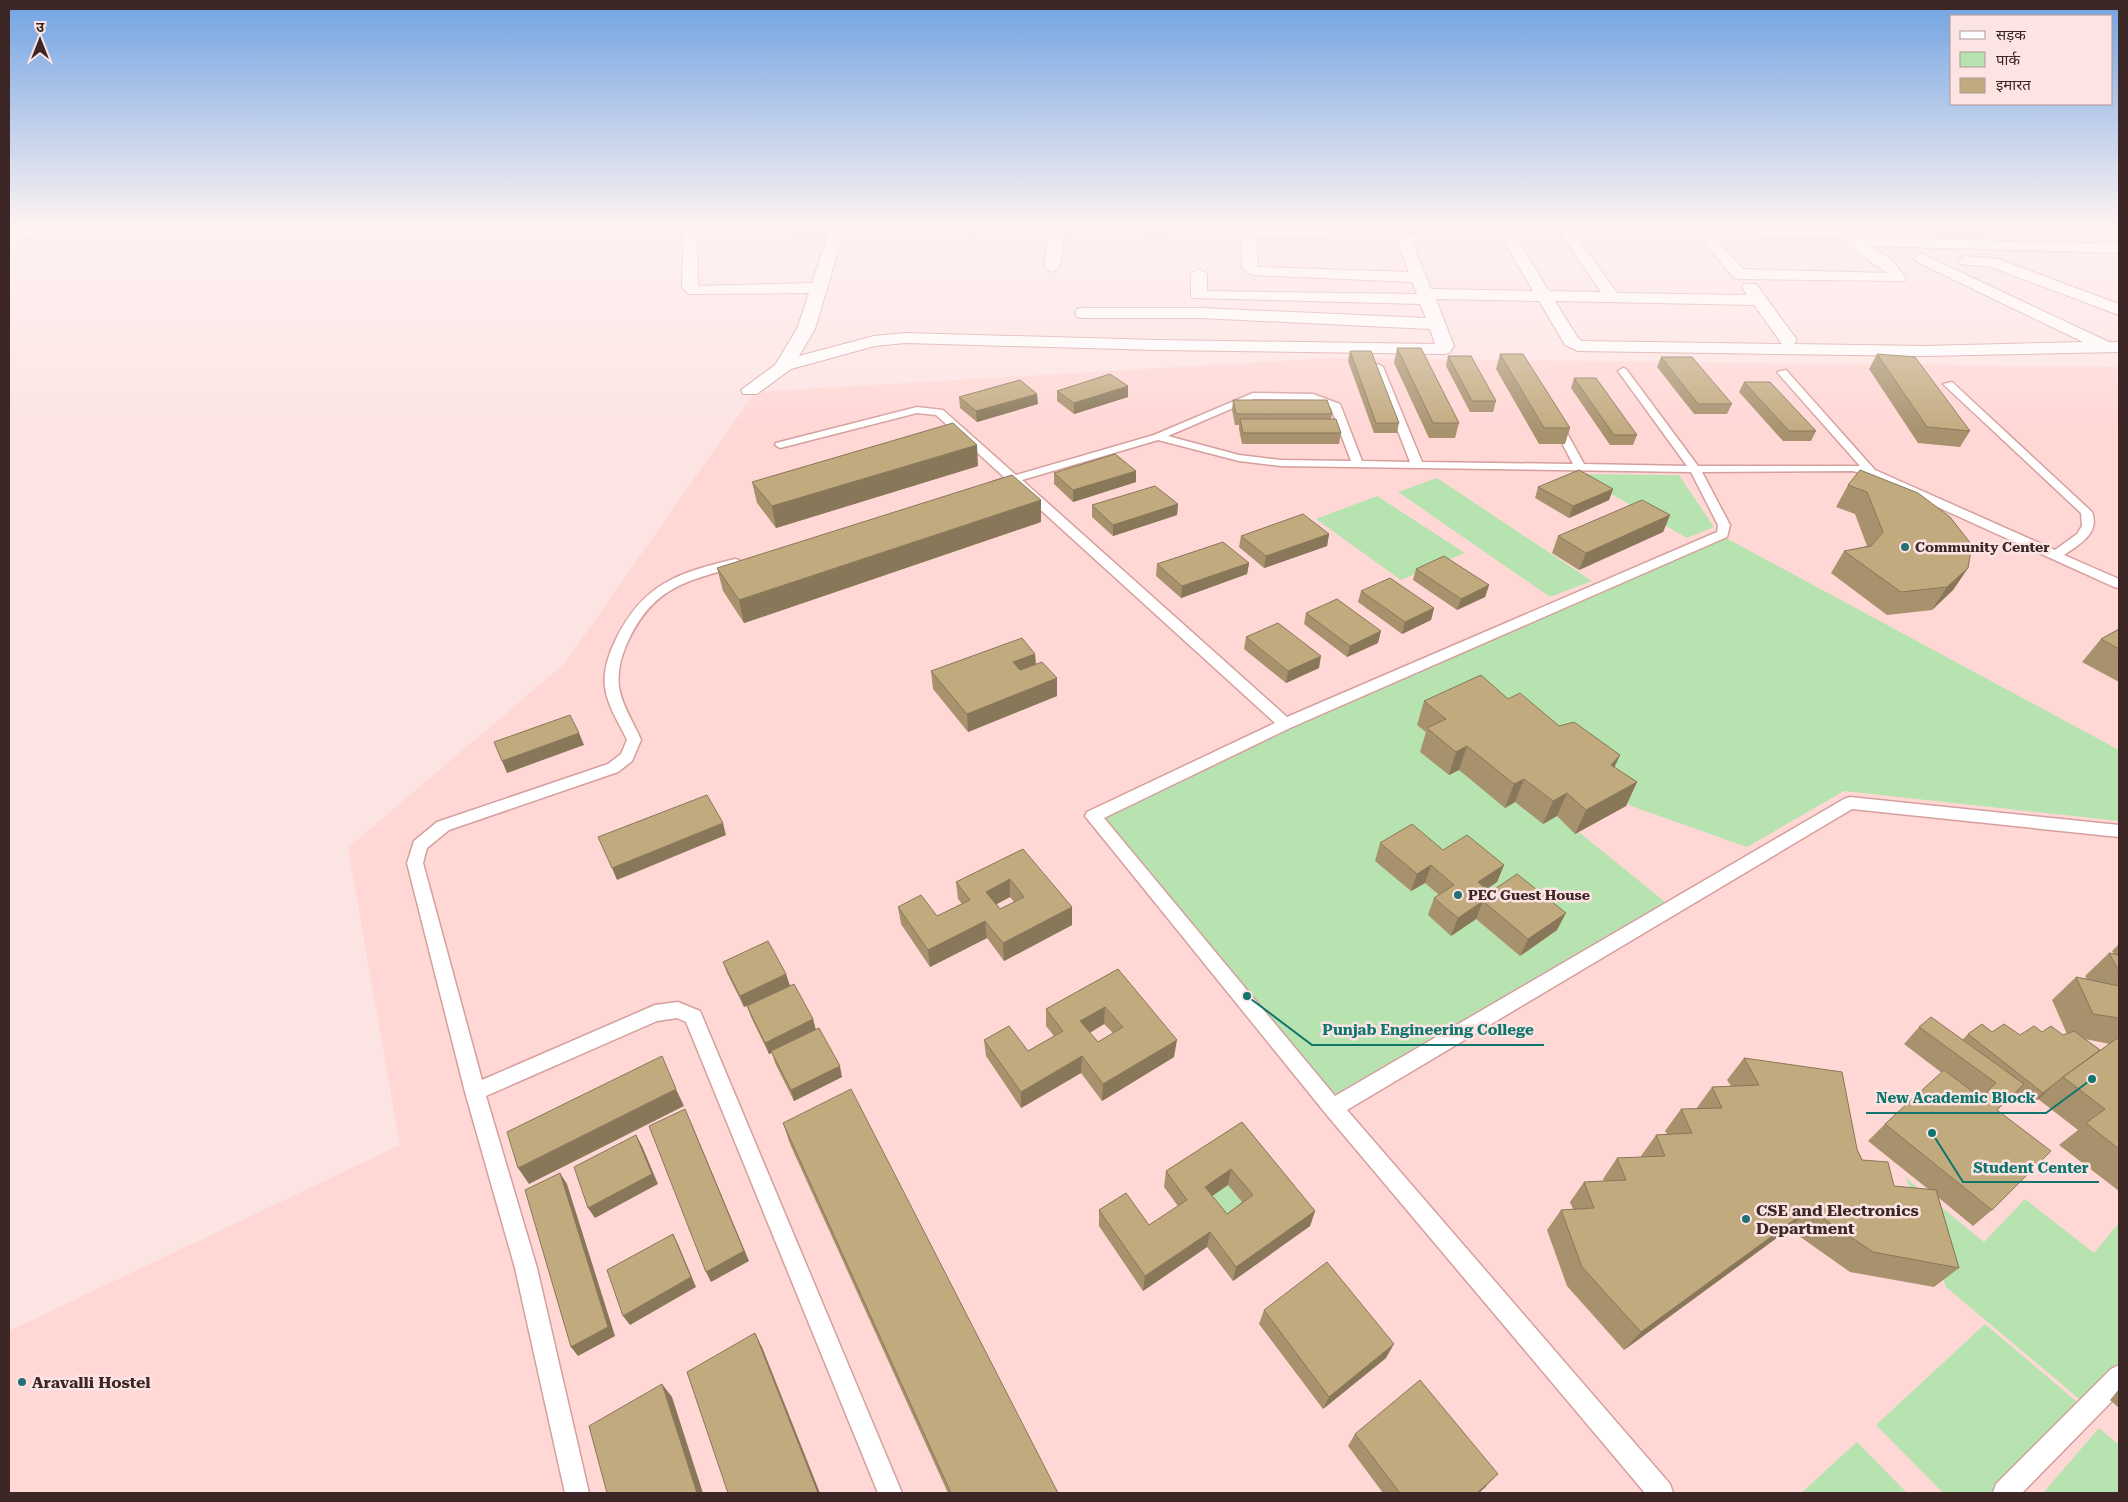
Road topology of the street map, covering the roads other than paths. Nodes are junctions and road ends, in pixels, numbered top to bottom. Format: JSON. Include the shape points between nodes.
{"nodes":[{"id":1,"x":817,"y":294,"type":"edge"},
{"id":2,"x":1426,"y":294,"type":"edge"},
{"id":3,"x":1610,"y":294,"type":"edge"},
{"id":4,"x":1756,"y":294,"type":"edge"},
{"id":5,"x":1998,"y":294,"type":"edge"},
{"id":6,"x":2077,"y":294,"type":"edge"},
{"id":7,"x":1200,"y":295,"type":"joint"},
{"id":8,"x":1545,"y":296,"type":"junction"},
{"id":9,"x":1427,"y":297,"type":"junction"},
{"id":10,"x":1613,"y":298,"type":"junction"},
{"id":11,"x":1761,"y":300,"type":"junction"},
{"id":12,"x":2118,"y":310,"type":"edge"},
{"id":13,"x":1083,"y":313,"type":"dead end"},
{"id":14,"x":1201,"y":314,"type":"junction"},
{"id":15,"x":1437,"y":324,"type":"junction"},
{"id":16,"x":1750,"y":332,"type":"dead end"},
{"id":17,"x":1202,"y":345,"type":"junction"},
{"id":18,"x":1792,"y":345,"type":"junction"},
{"id":19,"x":2114,"y":348,"type":"edge"},
{"id":20,"x":785,"y":365,"type":"junction"},
{"id":21,"x":1378,"y":367,"type":"edge"},
{"id":22,"x":1623,"y":371,"type":"dead end"},
{"id":23,"x":1782,"y":372,"type":"dead end"},
{"id":24,"x":1948,"y":384,"type":"dead end"},
{"id":25,"x":750,"y":390,"type":"dead end"},
{"id":26,"x":1549,"y":410,"type":"edge"},
{"id":27,"x":1158,"y":437,"type":"junction"},
{"id":28,"x":780,"y":445,"type":"dead end"},
{"id":29,"x":1357,"y":463,"type":"junction"},
{"id":30,"x":1418,"y":464,"type":"junction"},
{"id":31,"x":1580,"y":467,"type":"junction"},
{"id":32,"x":1695,"y":469,"type":"junction"},
{"id":33,"x":1871,"y":472,"type":"junction"},
{"id":34,"x":1014,"y":479,"type":"junction"},
{"id":35,"x":986,"y":487,"type":"edge"},
{"id":36,"x":2056,"y":555,"type":"junction"},
{"id":37,"x":750,"y":559,"type":"edge"},
{"id":38,"x":2119,"y":584,"type":"edge"},
{"id":39,"x":1285,"y":724,"type":"junction"},
{"id":40,"x":2119,"y":830,"type":"edge"},
{"id":41,"x":475,"y":1092,"type":"junction"},
{"id":42,"x":1333,"y":1108,"type":"junction"},
{"id":43,"x":2119,"y":1377,"type":"edge"},
{"id":44,"x":576,"y":1493,"type":"edge"},
{"id":45,"x":890,"y":1493,"type":"edge"},
{"id":46,"x":1661,"y":1493,"type":"edge"},
{"id":47,"x":2005,"y":1493,"type":"edge"}],
"edges":[{"from":1,"to":20,"type":"street","via":[[806,328]]},
{"from":2,"to":9,"type":"street"},
{"from":3,"to":10,"type":"street"},
{"from":4,"to":11,"type":"street"},
{"from":5,"to":19,"type":"street"},
{"from":6,"to":12,"type":"street"},
{"from":7,"to":9,"type":"street"},
{"from":7,"to":14,"type":"street"},
{"from":8,"to":9,"type":"street"},
{"from":8,"to":10,"type":"street"},
{"from":8,"to":18,"type":"street","via":[[1571,341],[1578,346]]},
{"from":9,"to":15,"type":"street"},
{"from":10,"to":11,"type":"street"},
{"from":11,"to":18,"type":"street"},
{"from":13,"to":14,"type":"street"},
{"from":14,"to":15,"type":"street"},
{"from":14,"to":17,"type":"street"},
{"from":15,"to":17,"type":"street","via":[[1444,349]]},
{"from":16,"to":18,"type":"street","via":[[1767,333]]},
{"from":17,"to":20,"type":"street","via":[[891,339]]},
{"from":18,"to":19,"type":"street","via":[[1924,351]]},
{"from":20,"to":25,"type":"street","via":[[777,374]]},
{"from":21,"to":30,"type":"lane"},
{"from":22,"to":32,"type":"lane"},
{"from":23,"to":33,"type":"lane"},
{"from":24,"to":36,"type":"lane","via":[[2086,512],[2090,524],[2088,531]]},
{"from":26,"to":31,"type":"lane"},
{"from":27,"to":29,"type":"lane","via":[[1258,461]]},
{"from":27,"to":29,"type":"lane","via":[[1253,396],[1313,397],[1336,406]]},
{"from":27,"to":34,"type":"lane"},
{"from":28,"to":34,"type":"lane","via":[[929,409],[939,412]]},
{"from":29,"to":30,"type":"lane"},
{"from":30,"to":31,"type":"lane"},
{"from":31,"to":32,"type":"lane"},
{"from":32,"to":33,"type":"lane","via":[[1836,467]]},
{"from":32,"to":39,"type":"lane","via":[[1724,525],[1723,534]]},
{"from":33,"to":36,"type":"lane"},
{"from":34,"to":35,"type":"lane"},
{"from":34,"to":39,"type":"lane"},
{"from":36,"to":38,"type":"lane"},
{"from":37,"to":41,"type":"lane","via":[[684,579],[653,593],[637,610],[613,663],[612,688],[634,740],[627,757],[613,768],[443,826],[420,845],[415,863]]},
{"from":39,"to":42,"type":"lane","via":[[1093,816]]},
{"from":40,"to":42,"type":"lane","via":[[1850,803]]},
{"from":41,"to":44,"type":"lane","via":[[526,1268]]},
{"from":41,"to":45,"type":"lane","via":[[654,1014],[678,1010],[694,1017]]},
{"from":42,"to":46,"type":"lane"},
{"from":43,"to":47,"type":"lane"}]}
